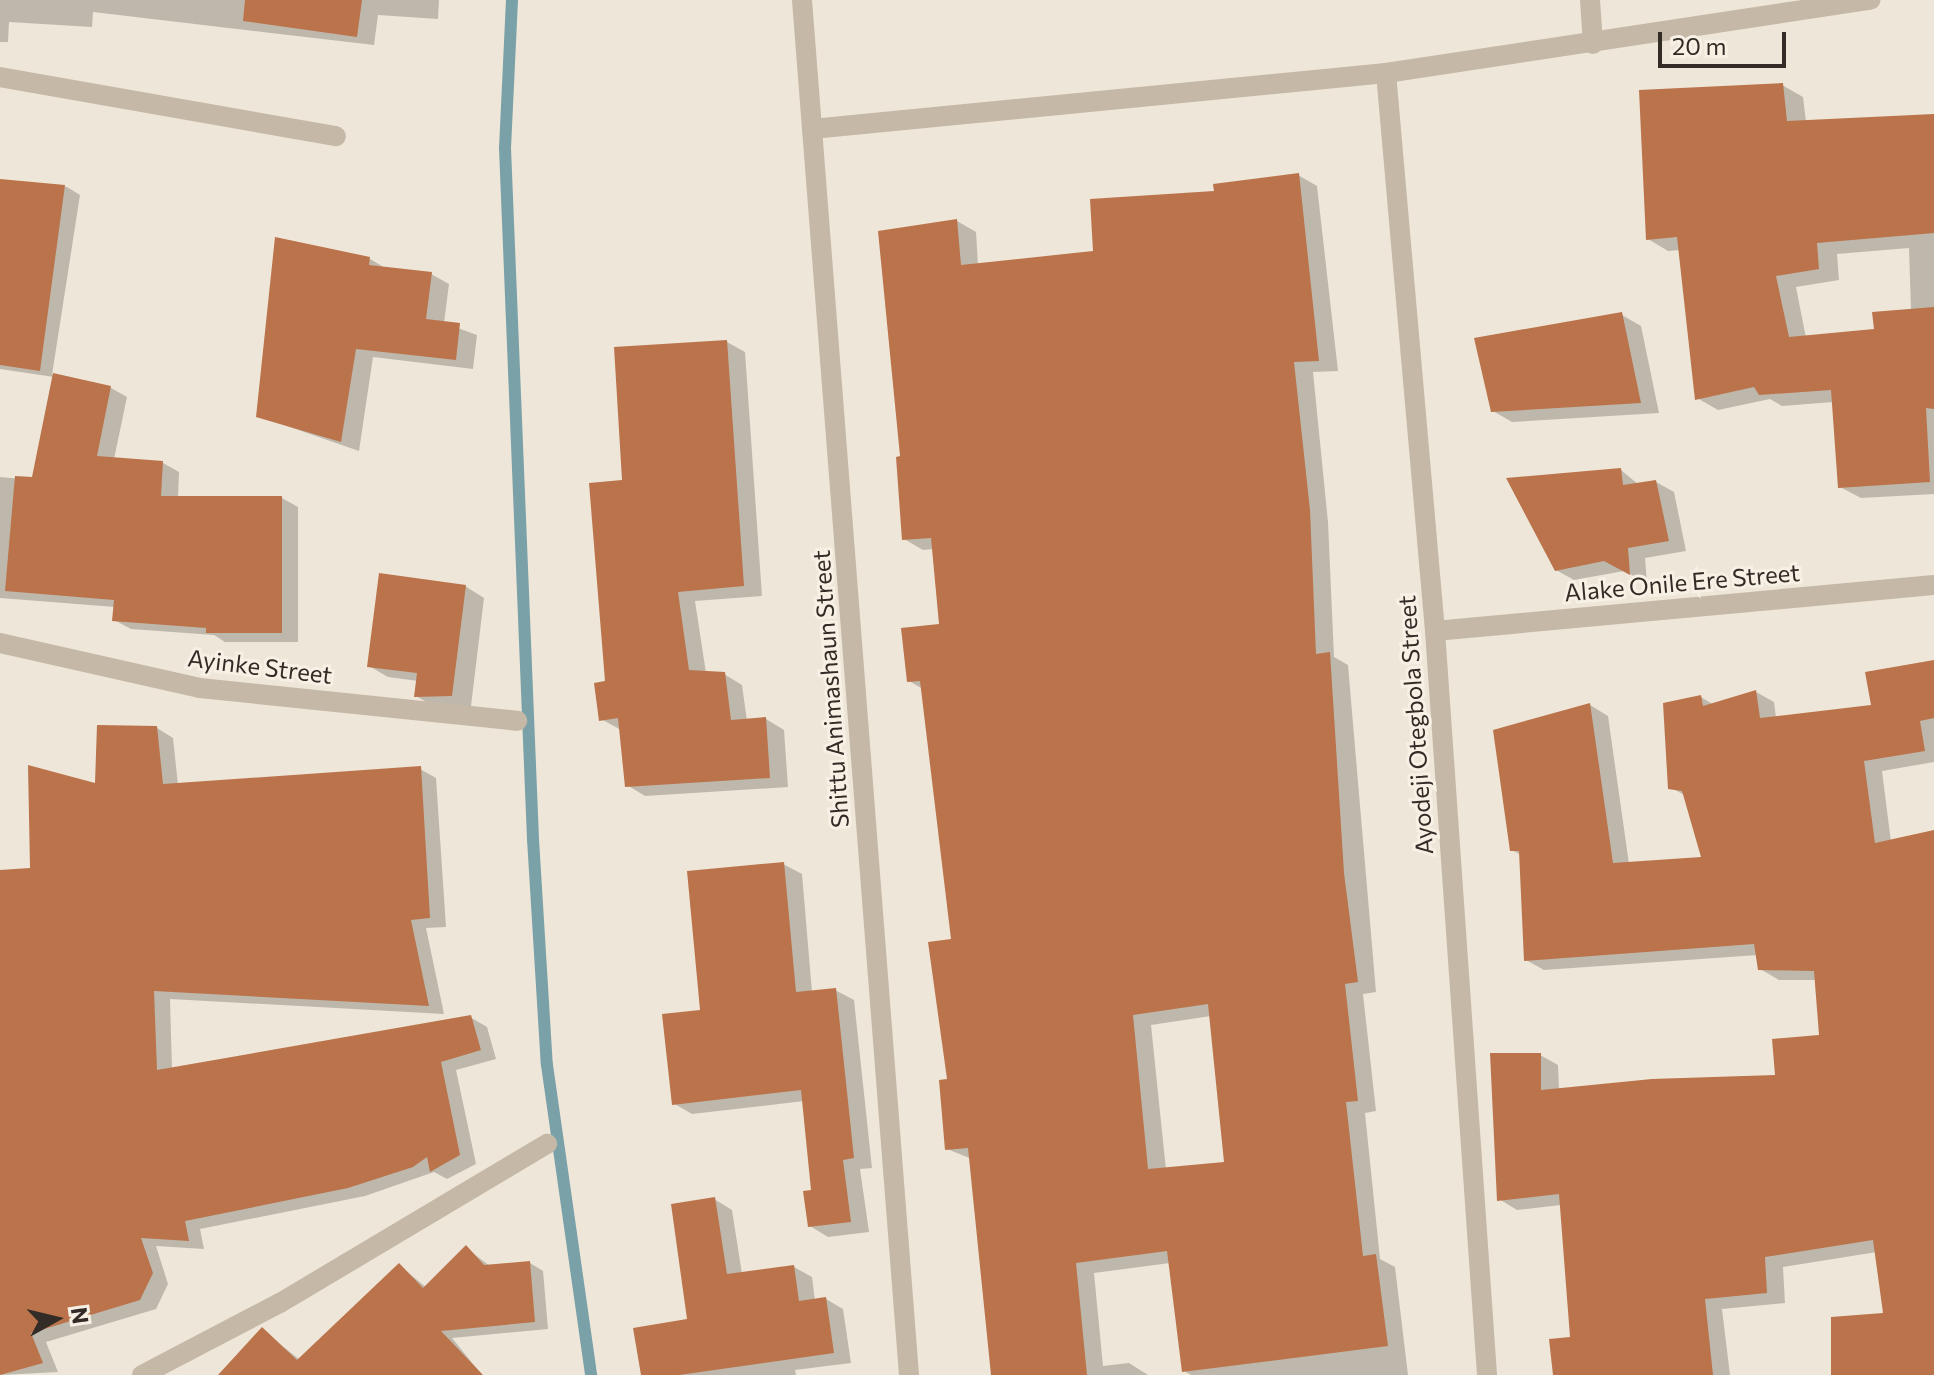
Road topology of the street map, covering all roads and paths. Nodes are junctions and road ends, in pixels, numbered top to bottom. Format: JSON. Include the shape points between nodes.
{"nodes":[{"id":1,"x":802,"y":0,"type":"edge"},
{"id":2,"x":1590,"y":0,"type":"edge"},
{"id":3,"x":1871,"y":0,"type":"edge"},
{"id":4,"x":1593,"y":44,"type":"junction"},
{"id":5,"x":1386,"y":73,"type":"junction"},
{"id":6,"x":0,"y":77,"type":"edge"},
{"id":7,"x":812,"y":129,"type":"junction"},
{"id":8,"x":336,"y":136,"type":"dead end"},
{"id":9,"x":1934,"y":585,"type":"edge"},
{"id":10,"x":1435,"y":631,"type":"junction"},
{"id":11,"x":0,"y":643,"type":"edge"},
{"id":12,"x":517,"y":721,"type":"dead end"},
{"id":13,"x":547,"y":1144,"type":"dead end"},
{"id":14,"x":142,"y":1375,"type":"edge"},
{"id":15,"x":909,"y":1375,"type":"edge"},
{"id":16,"x":1487,"y":1375,"type":"edge"}],
"edges":[{"from":1,"to":7,"type":"street","name":"Shittu Animashaun Street"},
{"from":2,"to":4,"type":"street"},
{"from":3,"to":4,"type":"street"},
{"from":4,"to":5,"type":"street"},
{"from":5,"to":7,"type":"street"},
{"from":5,"to":10,"type":"street","name":"Ayodeji Otegbola Street"},
{"from":6,"to":8,"type":"street"},
{"from":7,"to":15,"type":"street","name":"Shittu Animashaun Street"},
{"from":9,"to":10,"type":"street","name":"Alake Onile Ere Street"},
{"from":10,"to":16,"type":"street","name":"Ayodeji Otegbola Street"},
{"from":11,"to":12,"type":"street","name":"Ayinke Street","via":[[200,688]]},
{"from":13,"to":14,"type":"street","via":[[280,1303]]}]}
